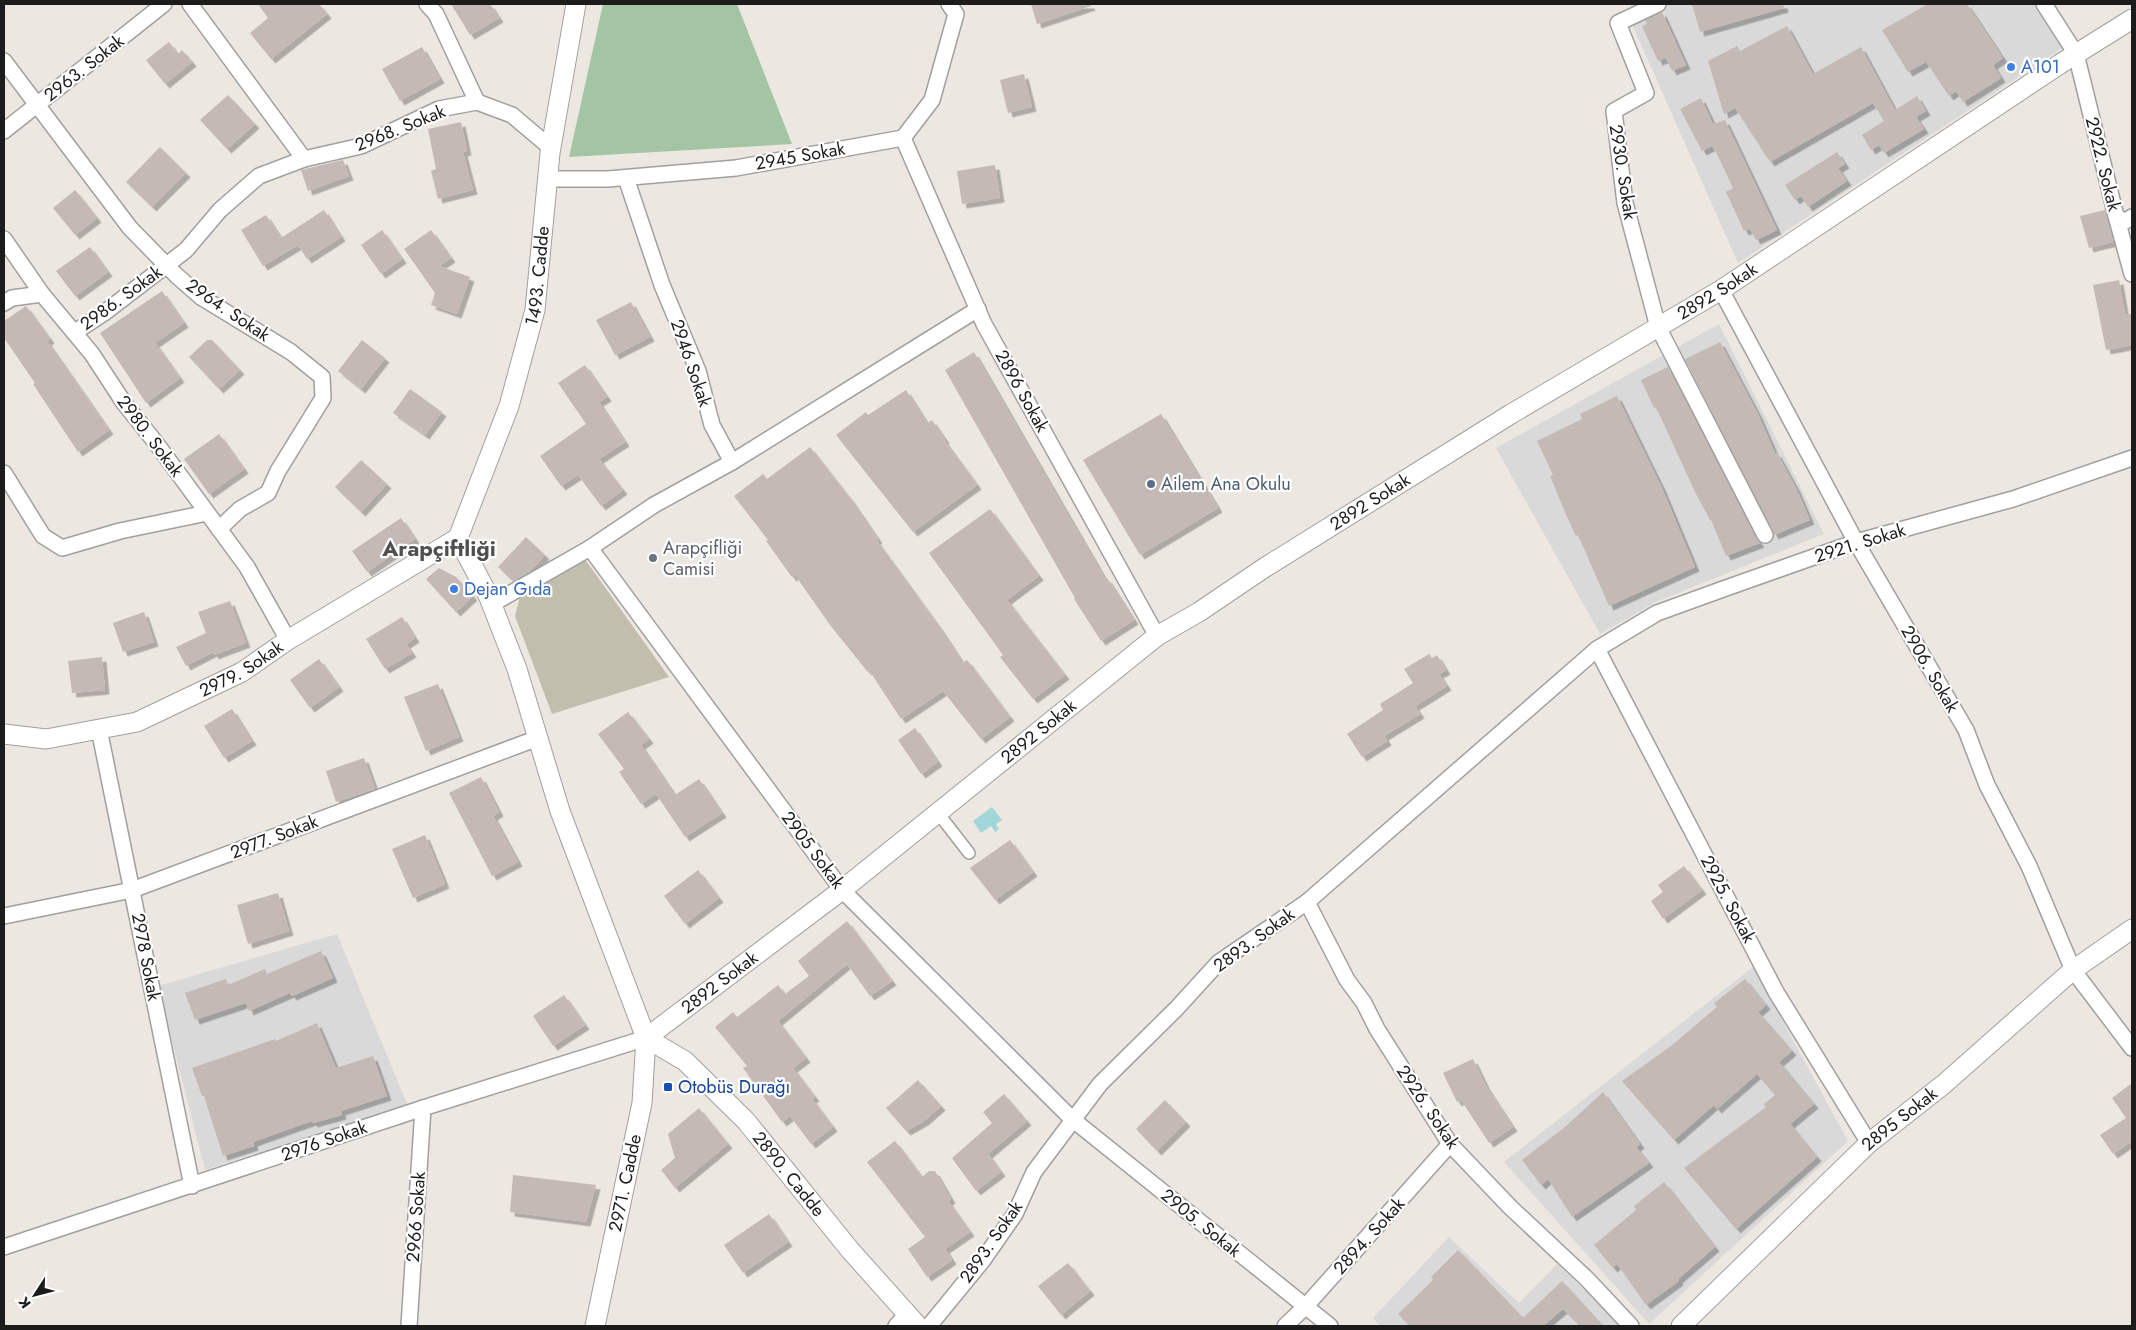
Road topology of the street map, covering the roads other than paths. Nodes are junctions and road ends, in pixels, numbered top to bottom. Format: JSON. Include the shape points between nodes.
{"nodes":[{"id":1,"x":164,"y":4,"type":"edge"},
{"id":2,"x":190,"y":4,"type":"edge"},
{"id":3,"x":427,"y":4,"type":"edge"},
{"id":4,"x":576,"y":4,"type":"edge"},
{"id":5,"x":949,"y":4,"type":"edge"},
{"id":6,"x":1658,"y":4,"type":"edge"},
{"id":7,"x":2044,"y":4,"type":"edge"},
{"id":8,"x":2132,"y":19,"type":"edge"},
{"id":9,"x":2076,"y":54,"type":"junction"},
{"id":10,"x":4,"y":61,"type":"edge"},
{"id":11,"x":477,"y":102,"type":"junction"},
{"id":12,"x":36,"y":105,"type":"junction"},
{"id":13,"x":4,"y":131,"type":"edge"},
{"id":14,"x":903,"y":138,"type":"junction"},
{"id":15,"x":551,"y":148,"type":"junction"},
{"id":16,"x":304,"y":159,"type":"junction"},
{"id":17,"x":626,"y":178,"type":"junction"},
{"id":18,"x":548,"y":179,"type":"junction"},
{"id":19,"x":220,"y":210,"type":"joint"},
{"id":20,"x":2116,"y":216,"type":"junction"},
{"id":21,"x":2132,"y":217,"type":"edge"},
{"id":22,"x":4,"y":239,"type":"edge"},
{"id":23,"x":167,"y":265,"type":"junction"},
{"id":24,"x":2132,"y":274,"type":"edge"},
{"id":25,"x":1721,"y":290,"type":"junction"},
{"id":26,"x":42,"y":294,"type":"junction"},
{"id":27,"x":4,"y":303,"type":"edge"},
{"id":28,"x":978,"y":309,"type":"junction"},
{"id":29,"x":1658,"y":327,"type":"junction"},
{"id":30,"x":75,"y":332,"type":"junction"},
{"id":31,"x":2132,"y":458,"type":"edge"},
{"id":32,"x":732,"y":462,"type":"junction"},
{"id":33,"x":4,"y":473,"type":"edge"},
{"id":34,"x":207,"y":512,"type":"junction"},
{"id":35,"x":219,"y":529,"type":"junction"},
{"id":36,"x":1765,"y":535,"type":"dead end"},
{"id":37,"x":458,"y":538,"type":"junction"},
{"id":38,"x":1856,"y":542,"type":"junction"},
{"id":39,"x":590,"y":548,"type":"junction"},
{"id":40,"x":492,"y":604,"type":"junction"},
{"id":41,"x":1157,"y":636,"type":"junction"},
{"id":42,"x":288,"y":640,"type":"junction"},
{"id":43,"x":1597,"y":649,"type":"junction"},
{"id":44,"x":99,"y":729,"type":"junction"},
{"id":45,"x":4,"y":734,"type":"edge"},
{"id":46,"x":538,"y":738,"type":"junction"},
{"id":47,"x":938,"y":813,"type":"junction"},
{"id":48,"x":969,"y":853,"type":"dead end"},
{"id":49,"x":132,"y":890,"type":"junction"},
{"id":50,"x":842,"y":890,"type":"junction"},
{"id":51,"x":1307,"y":902,"type":"junction"},
{"id":52,"x":4,"y":916,"type":"edge"},
{"id":53,"x":2132,"y":929,"type":"edge"},
{"id":54,"x":2073,"y":970,"type":"junction"},
{"id":55,"x":646,"y":1038,"type":"junction"},
{"id":56,"x":2132,"y":1048,"type":"edge"},
{"id":57,"x":423,"y":1108,"type":"junction"},
{"id":58,"x":1072,"y":1119,"type":"junction"},
{"id":59,"x":1869,"y":1143,"type":"junction"},
{"id":60,"x":1450,"y":1144,"type":"junction"},
{"id":61,"x":192,"y":1186,"type":"junction"},
{"id":62,"x":4,"y":1247,"type":"edge"},
{"id":63,"x":1306,"y":1307,"type":"junction"},
{"id":64,"x":907,"y":1322,"type":"edge"},
{"id":65,"x":409,"y":1326,"type":"edge"},
{"id":66,"x":595,"y":1326,"type":"edge"},
{"id":67,"x":929,"y":1326,"type":"edge"},
{"id":68,"x":1285,"y":1326,"type":"edge"},
{"id":69,"x":1330,"y":1326,"type":"edge"},
{"id":70,"x":1631,"y":1326,"type":"edge"},
{"id":71,"x":1681,"y":1326,"type":"edge"}],
"edges":[{"from":1,"to":12,"type":"street","name":"2963. Sokak"},
{"from":2,"to":16,"type":"street"},
{"from":3,"to":11,"type":"street","via":[[436,14]]},
{"from":4,"to":15,"type":"street","name":"1493. Cadde"},
{"from":5,"to":14,"type":"street","via":[[956,14],[932,100]]},
{"from":6,"to":29,"type":"street","name":"2930. Sokak","via":[[1618,23],[1646,93],[1614,111],[1624,203]]},
{"from":7,"to":9,"type":"street","name":"2922. Sokak"},
{"from":8,"to":9,"type":"street","name":"2892 Sokak"},
{"from":9,"to":20,"type":"street","name":"2922. Sokak"},
{"from":9,"to":25,"type":"street","name":"2892 Sokak"},
{"from":10,"to":12,"type":"street","name":"2964. Sokak"},
{"from":11,"to":15,"type":"street","via":[[512,115]]},
{"from":11,"to":16,"type":"street","name":"2968. Sokak","via":[[438,109],[361,146]]},
{"from":12,"to":13,"type":"street","name":"2963. Sokak"},
{"from":12,"to":23,"type":"street","name":"2964. Sokak","via":[[130,228]]},
{"from":14,"to":17,"type":"street","name":"2945 Sokak","via":[[736,168]]},
{"from":14,"to":28,"type":"street","name":"2896 Sokak"},
{"from":15,"to":18,"type":"street","name":"1493. Cadde"},
{"from":16,"to":19,"type":"street","name":"2968. Sokak","via":[[260,176]]},
{"from":17,"to":18,"type":"street","name":"2945 Sokak"},
{"from":17,"to":32,"type":"street","name":"2946 Sokak","via":[[662,285],[698,372],[712,425]]},
{"from":18,"to":37,"type":"street","name":"1493. Cadde","via":[[535,310],[509,406]]},
{"from":19,"to":23,"type":"street","name":"2986. Sokak","via":[[186,250]]},
{"from":20,"to":21,"type":"street","via":[[2124,222]]},
{"from":20,"to":24,"type":"street","name":"2922. Sokak"},
{"from":22,"to":26,"type":"street","name":"2980. Sokak"},
{"from":23,"to":30,"type":"street","name":"2986. Sokak"},
{"from":23,"to":35,"type":"street","name":"2964. Sokak","via":[[201,297],[291,352],[322,377],[323,398],[268,493],[240,509]]},
{"from":25,"to":29,"type":"street","name":"2892 Sokak"},
{"from":25,"to":38,"type":"street","name":"2906. Sokak"},
{"from":26,"to":27,"type":"street","via":[[12,298]]},
{"from":26,"to":30,"type":"street","name":"2980. Sokak"},
{"from":28,"to":32,"type":"street"},
{"from":28,"to":41,"type":"street","name":"2896 Sokak"},
{"from":29,"to":36,"type":"street"},
{"from":29,"to":41,"type":"street","name":"2892 Sokak","via":[[1511,414]]},
{"from":30,"to":34,"type":"street","name":"2980. Sokak"},
{"from":31,"to":38,"type":"street","name":"2921. Sokak","via":[[2013,499]]},
{"from":32,"to":39,"type":"street","via":[[654,505]]},
{"from":33,"to":34,"type":"street","via":[[43,536],[62,548],[120,531]]},
{"from":34,"to":35,"type":"street","name":"2980. Sokak"},
{"from":35,"to":42,"type":"street","name":"2980. Sokak","via":[[246,567]]},
{"from":37,"to":40,"type":"street"},
{"from":37,"to":42,"type":"street","name":"2979. Sokak"},
{"from":38,"to":43,"type":"street","name":"2921. Sokak","via":[[1657,613]]},
{"from":38,"to":54,"type":"street","name":"2906. Sokak","via":[[1966,730],[1987,785],[2029,866]]},
{"from":39,"to":40,"type":"street"},
{"from":39,"to":50,"type":"street","name":"2905 Sokak"},
{"from":40,"to":46,"type":"street","via":[[517,669]]},
{"from":41,"to":47,"type":"street","name":"2892 Sokak"},
{"from":42,"to":44,"type":"street","name":"2979. Sokak","via":[[242,672],[137,722]]},
{"from":43,"to":51,"type":"street","name":"2893. Sokak"},
{"from":43,"to":59,"type":"street","name":"2925. Sokak","via":[[1776,992]]},
{"from":44,"to":45,"type":"street","name":"2979. Sokak","via":[[46,739]]},
{"from":44,"to":49,"type":"street","name":"2978 Sokak"},
{"from":46,"to":49,"type":"street","name":"2977. Sokak"},
{"from":46,"to":55,"type":"street","via":[[560,811]]},
{"from":47,"to":48,"type":"street"},
{"from":47,"to":50,"type":"street","name":"2892 Sokak"},
{"from":49,"to":52,"type":"street","name":"2977. Sokak"},
{"from":49,"to":61,"type":"street","name":"2978 Sokak"},
{"from":50,"to":55,"type":"street","name":"2892 Sokak"},
{"from":50,"to":58,"type":"street","name":"2905 Sokak"},
{"from":51,"to":58,"type":"street","name":"2893. Sokak","via":[[1218,962],[1177,1008],[1100,1084]]},
{"from":51,"to":60,"type":"street","name":"2926. Sokak","via":[[1347,980]]},
{"from":53,"to":54,"type":"street","name":"2895 Sokak"},
{"from":54,"to":56,"type":"street","name":"2906. Sokak"},
{"from":54,"to":59,"type":"street","name":"2895 Sokak","via":[[1944,1084]]},
{"from":55,"to":57,"type":"street","name":"2976 Sokak"},
{"from":55,"to":64,"type":"street","name":"2890. Cadde","via":[[685,1061],[746,1121]]},
{"from":55,"to":66,"type":"street","name":"2971. Cadde","via":[[642,1103]]},
{"from":57,"to":61,"type":"street","name":"2976 Sokak"},
{"from":57,"to":65,"type":"street","name":"2966 Sokak"},
{"from":58,"to":63,"type":"street","name":"2905. Sokak"},
{"from":58,"to":67,"type":"street","name":"2893. Sokak","via":[[1034,1172],[1015,1214],[983,1260]]},
{"from":59,"to":71,"type":"street","name":"2895 Sokak"},
{"from":60,"to":63,"type":"street","name":"2894. Sokak"},
{"from":60,"to":70,"type":"street","name":"2926. Sokak"},
{"from":61,"to":62,"type":"street","name":"2976 Sokak"},
{"from":63,"to":68,"type":"street","name":"2894. Sokak"},
{"from":63,"to":69,"type":"street","name":"2905. Sokak"}]}
